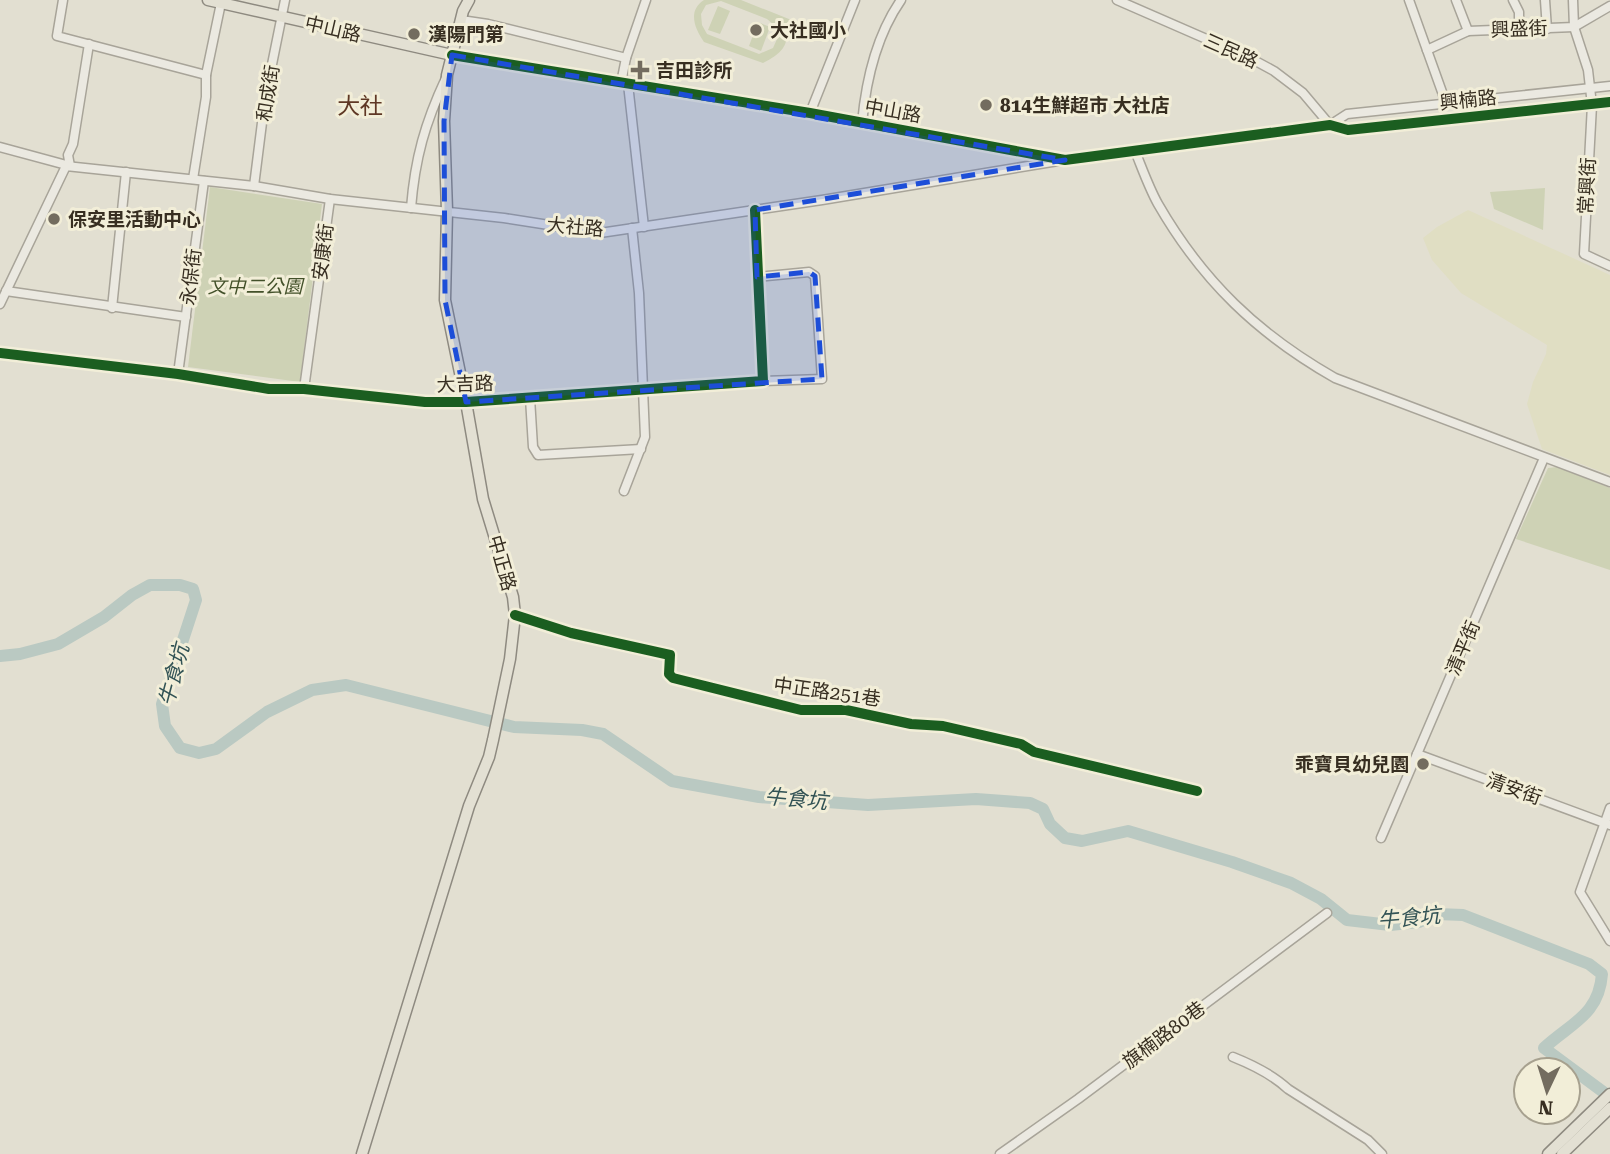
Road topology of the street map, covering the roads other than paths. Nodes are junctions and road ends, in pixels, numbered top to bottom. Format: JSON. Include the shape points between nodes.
{"nodes":[{"id":1,"x":63,"y":0,"type":"edge"},
{"id":2,"x":208,"y":0,"type":"edge"},
{"id":3,"x":285,"y":0,"type":"edge"},
{"id":4,"x":469,"y":0,"type":"edge"},
{"id":5,"x":646,"y":0,"type":"edge"},
{"id":6,"x":855,"y":0,"type":"edge"},
{"id":7,"x":901,"y":0,"type":"edge"},
{"id":8,"x":1409,"y":0,"type":"edge"},
{"id":9,"x":1456,"y":0,"type":"edge"},
{"id":10,"x":1513,"y":0,"type":"edge"},
{"id":11,"x":1545,"y":0,"type":"edge"},
{"id":12,"x":1573,"y":0,"type":"edge"},
{"id":13,"x":1122,"y":1,"type":"edge"},
{"id":14,"x":228,"y":3,"type":"edge"},
{"id":15,"x":1610,"y":6,"type":"edge"},
{"id":16,"x":281,"y":17,"type":"junction"},
{"id":17,"x":461,"y":20,"type":"junction"},
{"id":18,"x":1574,"y":27,"type":"junction"},
{"id":19,"x":1547,"y":29,"type":"junction"},
{"id":20,"x":1519,"y":30,"type":"junction"},
{"id":21,"x":1468,"y":31,"type":"junction"},
{"id":22,"x":89,"y":44,"type":"junction"},
{"id":23,"x":1427,"y":50,"type":"junction"},
{"id":24,"x":452,"y":55,"type":"junction"},
{"id":25,"x":626,"y":58,"type":"junction"},
{"id":26,"x":206,"y":75,"type":"junction"},
{"id":27,"x":447,"y":75,"type":"junction"},
{"id":28,"x":625,"y":83,"type":"junction"},
{"id":29,"x":1610,"y":86,"type":"edge"},
{"id":30,"x":1590,"y":89,"type":"junction"},
{"id":31,"x":1610,"y":102,"type":"edge"},
{"id":32,"x":1446,"y":103,"type":"junction"},
{"id":33,"x":1592,"y":105,"type":"junction"},
{"id":34,"x":810,"y":113,"type":"junction"},
{"id":35,"x":862,"y":123,"type":"junction"},
{"id":36,"x":1330,"y":125,"type":"junction"},
{"id":37,"x":0,"y":147,"type":"edge"},
{"id":38,"x":1135,"y":151,"type":"junction"},
{"id":39,"x":1065,"y":160,"type":"junction"},
{"id":40,"x":70,"y":166,"type":"junction"},
{"id":41,"x":126,"y":172,"type":"junction"},
{"id":42,"x":193,"y":179,"type":"junction"},
{"id":43,"x":204,"y":181,"type":"junction"},
{"id":44,"x":254,"y":186,"type":"junction"},
{"id":45,"x":330,"y":198,"type":"junction"},
{"id":46,"x":411,"y":208,"type":"junction"},
{"id":47,"x":755,"y":210,"type":"junction"},
{"id":48,"x":447,"y":211,"type":"junction"},
{"id":49,"x":644,"y":227,"type":"junction"},
{"id":50,"x":632,"y":228,"type":"junction"},
{"id":51,"x":1610,"y":266,"type":"edge"},
{"id":52,"x":757,"y":277,"type":"junction"},
{"id":53,"x":6,"y":291,"type":"junction"},
{"id":54,"x":0,"y":304,"type":"edge"},
{"id":55,"x":112,"y":307,"type":"junction"},
{"id":56,"x":186,"y":317,"type":"junction"},
{"id":57,"x":0,"y":353,"type":"edge"},
{"id":58,"x":178,"y":374,"type":"junction"},
{"id":59,"x":763,"y":381,"type":"junction"},
{"id":60,"x":304,"y":389,"type":"junction"},
{"id":61,"x":643,"y":390,"type":"junction"},
{"id":62,"x":530,"y":398,"type":"junction"},
{"id":63,"x":466,"y":402,"type":"junction"},
{"id":64,"x":641,"y":449,"type":"junction"},
{"id":65,"x":1545,"y":457,"type":"junction"},
{"id":66,"x":1610,"y":482,"type":"edge"},
{"id":67,"x":624,"y":491,"type":"dead end"},
{"id":68,"x":515,"y":615,"type":"junction"},
{"id":69,"x":1417,"y":754,"type":"junction"},
{"id":70,"x":1197,"y":791,"type":"dead end"},
{"id":71,"x":1610,"y":808,"type":"edge"},
{"id":72,"x":1607,"y":823,"type":"edge"},
{"id":73,"x":1381,"y":838,"type":"dead end"},
{"id":74,"x":1327,"y":913,"type":"dead end"},
{"id":75,"x":1610,"y":941,"type":"edge"},
{"id":76,"x":1233,"y":1057,"type":"dead end"},
{"id":77,"x":1609,"y":1103,"type":"edge"},
{"id":78,"x":362,"y":1154,"type":"edge"},
{"id":79,"x":1000,"y":1154,"type":"edge"},
{"id":80,"x":1382,"y":1154,"type":"edge"},
{"id":81,"x":1548,"y":1154,"type":"edge"},
{"id":82,"x":1562,"y":1154,"type":"edge"}],
"edges":[{"from":1,"to":22,"type":"street","via":[[57,36]]},
{"from":2,"to":14,"type":"main road","name":"中山路"},
{"from":3,"to":16,"type":"street","name":"和成街"},
{"from":4,"to":17,"type":"main road","name":"中正路"},
{"from":5,"to":25,"type":"street"},
{"from":6,"to":34,"type":"street"},
{"from":7,"to":35,"type":"street","via":[[873,59]]},
{"from":8,"to":23,"type":"street"},
{"from":9,"to":21,"type":"street"},
{"from":10,"to":20,"type":"street"},
{"from":11,"to":19,"type":"street"},
{"from":12,"to":18,"type":"street","name":"常興街"},
{"from":13,"to":36,"type":"street","name":"三民路","via":[[1274,71],[1303,93]]},
{"from":14,"to":16,"type":"main road","name":"中山路"},
{"from":14,"to":26,"type":"street"},
{"from":15,"to":18,"type":"street","name":"興盛街"},
{"from":16,"to":24,"type":"main road","name":"中山路"},
{"from":16,"to":44,"type":"street","name":"和成街"},
{"from":17,"to":24,"type":"main road","name":"中正路"},
{"from":17,"to":25,"type":"street"},
{"from":18,"to":19,"type":"street","name":"興盛街"},
{"from":18,"to":30,"type":"street","name":"常興街"},
{"from":19,"to":20,"type":"street","name":"興盛街"},
{"from":20,"to":21,"type":"street","name":"興盛街"},
{"from":21,"to":23,"type":"street","name":"興盛街"},
{"from":22,"to":26,"type":"street"},
{"from":22,"to":40,"type":"street","via":[[68,155]]},
{"from":23,"to":32,"type":"street"},
{"from":24,"to":27,"type":"main road","name":"中正路"},
{"from":24,"to":28,"type":"street","name":"中山路"},
{"from":25,"to":28,"type":"street"},
{"from":26,"to":42,"type":"street"},
{"from":27,"to":46,"type":"street","via":[[426,122],[413,175]]},
{"from":27,"to":48,"type":"main road","name":"中正路"},
{"from":28,"to":34,"type":"street","name":"中山路"},
{"from":28,"to":49,"type":"street"},
{"from":29,"to":30,"type":"street","name":"興楠路"},
{"from":30,"to":32,"type":"street","name":"興楠路"},
{"from":30,"to":33,"type":"street","name":"常興街"},
{"from":31,"to":33,"type":"street","name":"興楠路"},
{"from":32,"to":36,"type":"street","name":"興楠路","via":[[1348,114]]},
{"from":33,"to":36,"type":"street","name":"興楠路","via":[[1353,129]]},
{"from":33,"to":51,"type":"street","name":"常興街","via":[[1584,254]]},
{"from":34,"to":35,"type":"street","name":"中山路"},
{"from":35,"to":39,"type":"street","name":"中山路"},
{"from":36,"to":38,"type":"street","name":"中山路"},
{"from":37,"to":40,"type":"street","name":"大社路"},
{"from":38,"to":39,"type":"street","name":"中山路"},
{"from":38,"to":65,"type":"street","via":[[1158,204],[1202,267],[1231,302],[1266,333],[1335,378]]},
{"from":39,"to":47,"type":"street","name":"大社路"},
{"from":40,"to":41,"type":"street","name":"大社路"},
{"from":40,"to":53,"type":"street","via":[[63,169]]},
{"from":41,"to":42,"type":"street","name":"大社路"},
{"from":41,"to":55,"type":"street"},
{"from":42,"to":43,"type":"street","name":"大社路"},
{"from":43,"to":44,"type":"street","name":"大社路"},
{"from":43,"to":56,"type":"street","name":"永保街"},
{"from":44,"to":45,"type":"street","name":"大社路"},
{"from":45,"to":46,"type":"street","name":"大社路"},
{"from":45,"to":60,"type":"street","name":"安康街"},
{"from":46,"to":48,"type":"street","name":"大社路"},
{"from":47,"to":49,"type":"street","name":"大社路"},
{"from":47,"to":52,"type":"street"},
{"from":48,"to":50,"type":"street","name":"大社路","via":[[600,233]]},
{"from":48,"to":63,"type":"main road","name":"中正路","via":[[445,300]]},
{"from":49,"to":50,"type":"street","name":"大社路"},
{"from":50,"to":61,"type":"street"},
{"from":52,"to":59,"type":"street"},
{"from":52,"to":59,"type":"street","name":"大吉路","via":[[809,272],[815,276],[822,379]]},
{"from":53,"to":54,"type":"street"},
{"from":53,"to":55,"type":"street"},
{"from":55,"to":56,"type":"street"},
{"from":56,"to":58,"type":"street","name":"永保街"},
{"from":57,"to":58,"type":"street","name":"大吉路"},
{"from":58,"to":60,"type":"street","name":"大吉路","via":[[243,387]]},
{"from":59,"to":61,"type":"street","name":"大吉路"},
{"from":60,"to":63,"type":"street","name":"大吉路"},
{"from":61,"to":62,"type":"street","name":"大吉路"},
{"from":61,"to":64,"type":"street","via":[[645,437]]},
{"from":62,"to":63,"type":"street","name":"大吉路"},
{"from":62,"to":64,"type":"street","via":[[533,447],[538,455]]},
{"from":63,"to":68,"type":"main road","name":"中正路","via":[[483,499]]},
{"from":64,"to":67,"type":"street"},
{"from":65,"to":66,"type":"street"},
{"from":65,"to":69,"type":"street","name":"清平街"},
{"from":68,"to":70,"type":"street","name":"中正路251巷","via":[[670,655],[673,678],[801,710],[846,710],[943,726]]},
{"from":68,"to":78,"type":"main road","name":"中正路","via":[[489,757],[461,832]]},
{"from":69,"to":72,"type":"street","name":"清安街"},
{"from":69,"to":73,"type":"street","name":"清平街"},
{"from":71,"to":72,"type":"street"},
{"from":72,"to":75,"type":"street","via":[[1580,892]]},
{"from":74,"to":79,"type":"street","name":"旗楠路80巷"},
{"from":76,"to":80,"type":"street","via":[[1279,1080]]},
{"from":77,"to":81,"type":"main road"},
{"from":77,"to":82,"type":"main road"}]}
